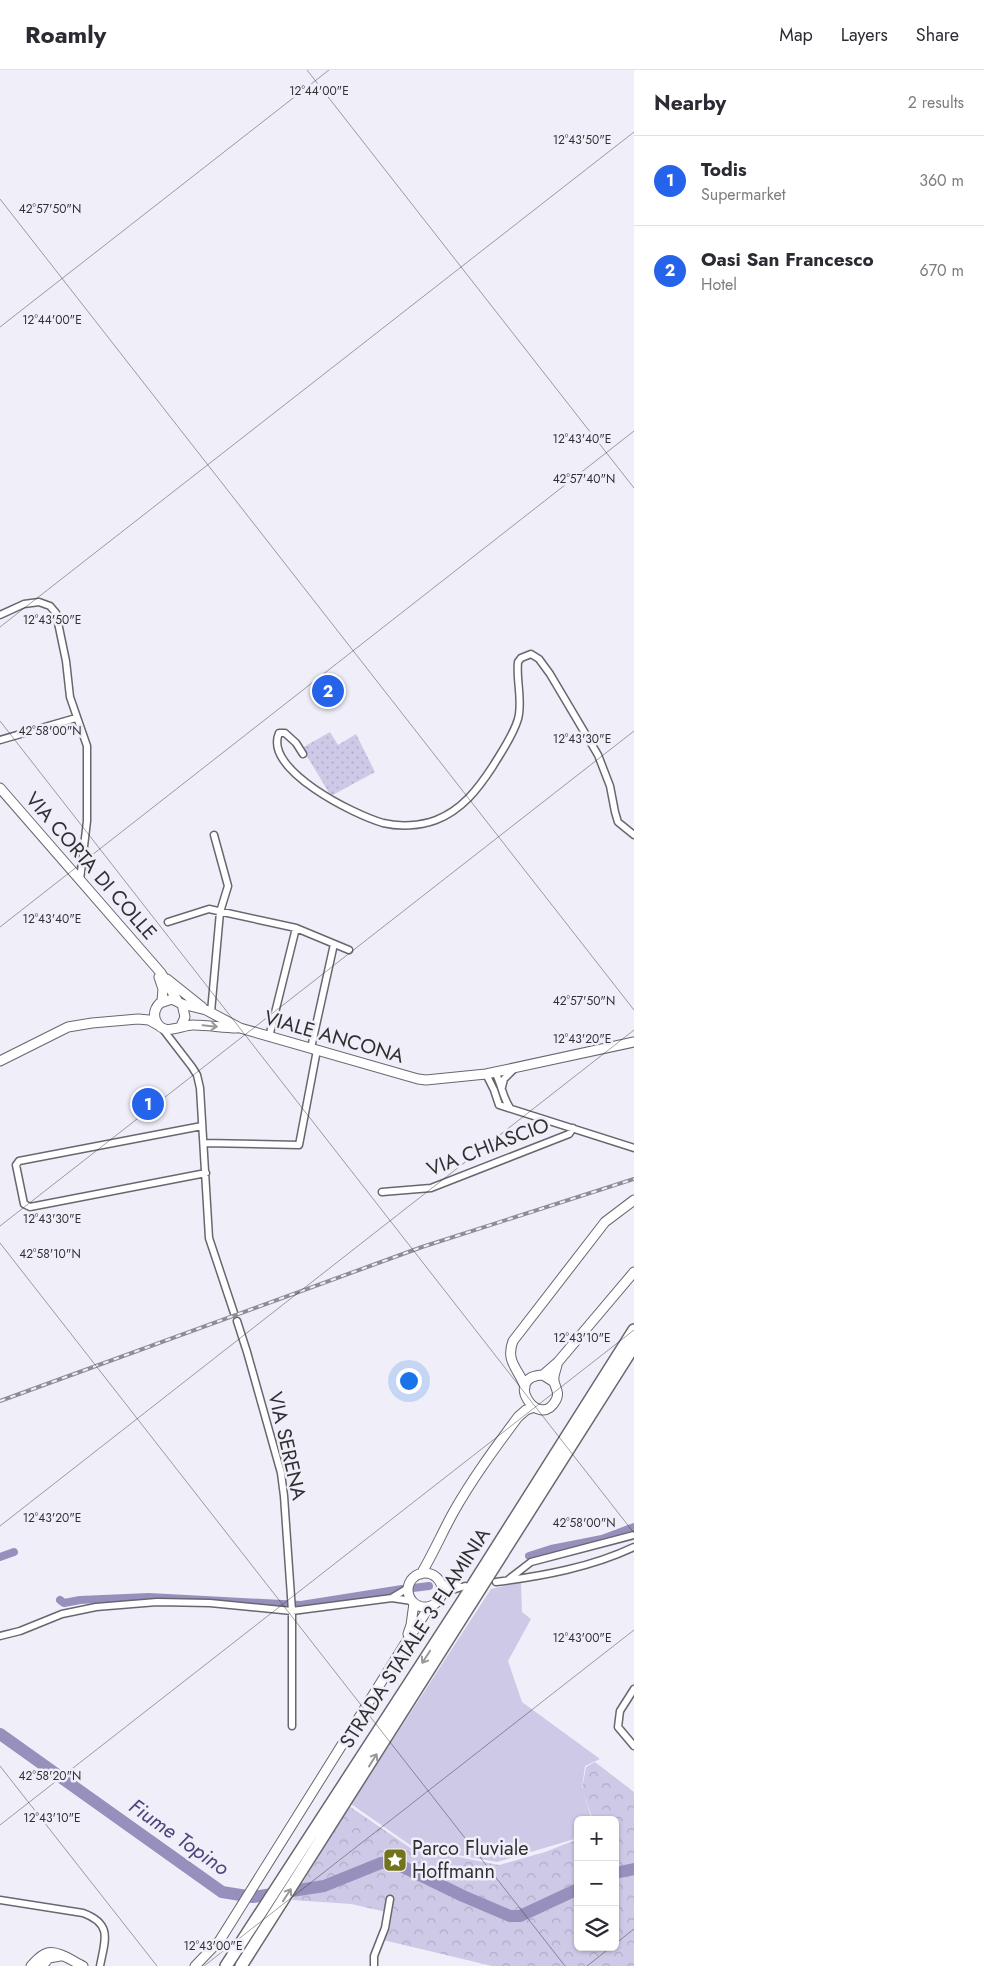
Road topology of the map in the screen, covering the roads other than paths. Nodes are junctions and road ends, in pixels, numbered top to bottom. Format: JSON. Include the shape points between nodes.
{"nodes":[{"id":1,"x":0,"y":615,"type":"edge"},
{"id":2,"x":76,"y":718,"type":"junction"},
{"id":3,"x":0,"y":740,"type":"edge"},
{"id":4,"x":303,"y":754,"type":"dead end"},
{"id":5,"x":0,"y":788,"type":"edge"},
{"id":6,"x":214,"y":835,"type":"dead end"},
{"id":7,"x":634,"y":835,"type":"edge"},
{"id":8,"x":80,"y":880,"type":"junction"},
{"id":9,"x":220,"y":912,"type":"junction"},
{"id":10,"x":168,"y":922,"type":"dead end"},
{"id":11,"x":296,"y":928,"type":"junction"},
{"id":12,"x":334,"y":944,"type":"junction"},
{"id":13,"x":349,"y":950,"type":"dead end"},
{"id":14,"x":158,"y":970,"type":"junction"},
{"id":15,"x":162,"y":1001,"type":"junction"},
{"id":16,"x":179,"y":1002,"type":"junction"},
{"id":17,"x":155,"y":1010,"type":"junction"},
{"id":18,"x":209,"y":1011,"type":"junction"},
{"id":19,"x":138,"y":1019,"type":"junction"},
{"id":20,"x":160,"y":1026,"type":"junction"},
{"id":21,"x":179,"y":1027,"type":"junction"},
{"id":22,"x":240,"y":1028,"type":"junction"},
{"id":23,"x":269,"y":1036,"type":"junction"},
{"id":24,"x":634,"y":1042,"type":"edge"},
{"id":25,"x":176,"y":1048,"type":"junction"},
{"id":26,"x":314,"y":1049,"type":"junction"},
{"id":27,"x":0,"y":1061,"type":"edge"},
{"id":28,"x":516,"y":1067,"type":"junction"},
{"id":29,"x":490,"y":1073,"type":"junction"},
{"id":30,"x":502,"y":1088,"type":"junction"},
{"id":31,"x":510,"y":1108,"type":"junction"},
{"id":32,"x":202,"y":1126,"type":"junction"},
{"id":33,"x":573,"y":1128,"type":"junction"},
{"id":34,"x":204,"y":1143,"type":"junction"},
{"id":35,"x":634,"y":1148,"type":"edge"},
{"id":36,"x":206,"y":1173,"type":"junction"},
{"id":37,"x":382,"y":1192,"type":"dead end"},
{"id":38,"x":634,"y":1200,"type":"edge"},
{"id":39,"x":634,"y":1272,"type":"edge"},
{"id":40,"x":234,"y":1313,"type":"dead end"},
{"id":41,"x":237,"y":1321,"type":"dead end"},
{"id":42,"x":634,"y":1330,"type":"edge"},
{"id":43,"x":634,"y":1346,"type":"edge"},
{"id":44,"x":558,"y":1362,"type":"junction"},
{"id":45,"x":518,"y":1371,"type":"junction"},
{"id":46,"x":539,"y":1376,"type":"junction"},
{"id":47,"x":554,"y":1382,"type":"junction"},
{"id":48,"x":525,"y":1387,"type":"junction"},
{"id":49,"x":525,"y":1397,"type":"junction"},
{"id":50,"x":534,"y":1407,"type":"junction"},
{"id":51,"x":518,"y":1417,"type":"junction"},
{"id":52,"x":634,"y":1535,"type":"edge"},
{"id":53,"x":435,"y":1546,"type":"junction"},
{"id":54,"x":634,"y":1546,"type":"edge"},
{"id":55,"x":421,"y":1574,"type":"junction"},
{"id":56,"x":508,"y":1580,"type":"junction"},
{"id":57,"x":439,"y":1581,"type":"junction"},
{"id":58,"x":496,"y":1582,"type":"dead end"},
{"id":59,"x":408,"y":1588,"type":"junction"},
{"id":60,"x":392,"y":1598,"type":"junction"},
{"id":61,"x":440,"y":1598,"type":"junction"},
{"id":62,"x":413,"y":1602,"type":"junction"},
{"id":63,"x":433,"y":1605,"type":"junction"},
{"id":64,"x":292,"y":1611,"type":"junction"},
{"id":65,"x":0,"y":1636,"type":"edge"},
{"id":66,"x":405,"y":1644,"type":"junction"},
{"id":67,"x":634,"y":1689,"type":"edge"},
{"id":68,"x":292,"y":1726,"type":"dead end"},
{"id":69,"x":634,"y":1746,"type":"edge"},
{"id":70,"x":390,"y":1898,"type":"dead end"},
{"id":71,"x":0,"y":1900,"type":"edge"},
{"id":72,"x":247,"y":1933,"type":"junction"},
{"id":73,"x":62,"y":1956,"type":"junction"},
{"id":74,"x":31,"y":1966,"type":"edge"},
{"id":75,"x":42,"y":1966,"type":"edge"},
{"id":76,"x":83,"y":1966,"type":"edge"},
{"id":77,"x":100,"y":1966,"type":"edge"},
{"id":78,"x":194,"y":1966,"type":"edge"},
{"id":79,"x":222,"y":1966,"type":"edge"},
{"id":80,"x":226,"y":1966,"type":"edge"},
{"id":81,"x":243,"y":1966,"type":"edge"},
{"id":82,"x":374,"y":1966,"type":"edge"}],
"edges":[{"from":1,"to":2,"type":"street","via":[[24,604],[40,602],[56,613]]},
{"from":2,"to":3,"type":"street"},
{"from":2,"to":8,"type":"street","via":[[87,746],[87,821]]},
{"from":4,"to":7,"type":"street","via":[[290,737],[285,733],[279,734],[277,749],[282,758],[318,792],[383,822],[408,825],[440,819],[465,803],[475,792],[507,743],[520,713],[518,662],[531,654],[539,659],[598,755],[610,786],[618,822]]},
{"from":5,"to":8,"type":"main road","name":"VIA CORTA DI COLLE"},
{"from":6,"to":9,"type":"street","via":[[228,886]]},
{"from":8,"to":14,"type":"main road","name":"VIA CORTA DI COLLE"},
{"from":9,"to":10,"type":"street","via":[[209,909]]},
{"from":9,"to":11,"type":"street"},
{"from":9,"to":18,"type":"street"},
{"from":11,"to":12,"type":"street"},
{"from":11,"to":23,"type":"street"},
{"from":12,"to":13,"type":"street"},
{"from":12,"to":26,"type":"street"},
{"from":14,"to":15,"type":"main road","name":"VIA CORTA DI COLLE","via":[[163,989]]},
{"from":14,"to":16,"type":"main road","name":"VIA CORTA DI COLLE"},
{"from":14,"to":18,"type":"main road","name":"VIALE ANCONA"},
{"from":15,"to":16,"type":"main road"},
{"from":15,"to":17,"type":"main road"},
{"from":16,"to":18,"type":"main road","name":"VIALE ANCONA"},
{"from":16,"to":21,"type":"main road","via":[[186,1013]]},
{"from":17,"to":19,"type":"main road"},
{"from":17,"to":20,"type":"main road"},
{"from":18,"to":22,"type":"main road","name":"VIALE ANCONA"},
{"from":19,"to":20,"type":"main road"},
{"from":19,"to":27,"type":"main road","via":[[68,1028]]},
{"from":20,"to":21,"type":"main road","via":[[170,1030]]},
{"from":20,"to":25,"type":"street"},
{"from":21,"to":22,"type":"main road","name":"VIALE ANCONA","one_way":true,"via":[[192,1024]]},
{"from":21,"to":25,"type":"street","via":[[174,1036]]},
{"from":22,"to":23,"type":"main road","name":"VIALE ANCONA"},
{"from":23,"to":26,"type":"main road","name":"VIALE ANCONA"},
{"from":24,"to":28,"type":"main road","name":"VIALE ANCONA"},
{"from":25,"to":32,"type":"street","via":[[197,1075]]},
{"from":26,"to":29,"type":"main road","name":"VIALE ANCONA","via":[[418,1079]]},
{"from":26,"to":34,"type":"street","via":[[298,1145]]},
{"from":28,"to":29,"type":"main road","name":"VIALE ANCONA"},
{"from":28,"to":30,"type":"street"},
{"from":29,"to":30,"type":"street"},
{"from":29,"to":31,"type":"street","via":[[499,1105]]},
{"from":30,"to":31,"type":"street","via":[[503,1098]]},
{"from":31,"to":33,"type":"street"},
{"from":32,"to":34,"type":"street"},
{"from":32,"to":36,"type":"street","via":[[19,1160],[16,1165],[24,1204],[30,1207]]},
{"from":33,"to":35,"type":"street"},
{"from":33,"to":37,"type":"street","name":"VIA CHIASCIO","via":[[569,1134],[431,1188]]},
{"from":34,"to":36,"type":"street"},
{"from":36,"to":40,"type":"street","via":[[209,1238]]},
{"from":38,"to":45,"type":"main road","via":[[605,1222],[513,1342],[510,1354]]},
{"from":39,"to":44,"type":"main road"},
{"from":41,"to":64,"type":"street","name":"VIA SERENA","via":[[281,1473]]},
{"from":42,"to":72,"type":"highway","name":"STRADA STATALE 3 FLAMINIA","one_way":true},
{"from":81,"to":43,"type":"highway","name":"STRADA STATALE 3 FLAMINIA","one_way":true},
{"from":44,"to":46,"type":"main road"},
{"from":44,"to":47,"type":"main road"},
{"from":45,"to":46,"type":"main road"},
{"from":45,"to":48,"type":"main road"},
{"from":46,"to":47,"type":"main road"},
{"from":46,"to":48,"type":"main road","via":[[527,1382]]},
{"from":47,"to":50,"type":"main road","via":[[558,1392],[554,1402],[545,1408]]},
{"from":48,"to":49,"type":"main road"},
{"from":49,"to":50,"type":"main road"},
{"from":49,"to":51,"type":"main road"},
{"from":50,"to":51,"type":"main road"},
{"from":51,"to":53,"type":"main road","via":[[472,1482]]},
{"from":52,"to":56,"type":"street","via":[[531,1562]]},
{"from":53,"to":55,"type":"main road"},
{"from":53,"to":57,"type":"main road","via":[[434,1569]]},
{"from":54,"to":56,"type":"street","via":[[586,1565]]},
{"from":55,"to":57,"type":"main road","via":[[430,1574]]},
{"from":55,"to":59,"type":"main road"},
{"from":56,"to":58,"type":"street"},
{"from":57,"to":61,"type":"main road"},
{"from":57,"to":61,"type":"street","via":[[448,1586],[465,1586],[446,1592]]},
{"from":59,"to":60,"type":"street"},
{"from":59,"to":62,"type":"main road"},
{"from":60,"to":62,"type":"street"},
{"from":60,"to":64,"type":"street"},
{"from":61,"to":63,"type":"main road"},
{"from":62,"to":63,"type":"main road","via":[[423,1607]]},
{"from":62,"to":66,"type":"main road"},
{"from":63,"to":66,"type":"main road"},
{"from":64,"to":65,"type":"street","via":[[157,1602],[96,1607],[62,1614]]},
{"from":64,"to":68,"type":"street","name":"VIA SERENA"},
{"from":66,"to":78,"type":"main road","via":[[220,1940]]},
{"from":67,"to":69,"type":"street","via":[[620,1711],[618,1727]]},
{"from":70,"to":82,"type":"street"},
{"from":71,"to":77,"type":"street","via":[[93,1917],[104,1927]]},
{"from":72,"to":79,"type":"highway"},
{"from":72,"to":80,"type":"highway","name":"STRADA STATALE 3 FLAMINIA"},
{"from":73,"to":74,"type":"main road","via":[[47,1953]]},
{"from":73,"to":75,"type":"main road","via":[[49,1958]]},
{"from":73,"to":76,"type":"main road"}]}
